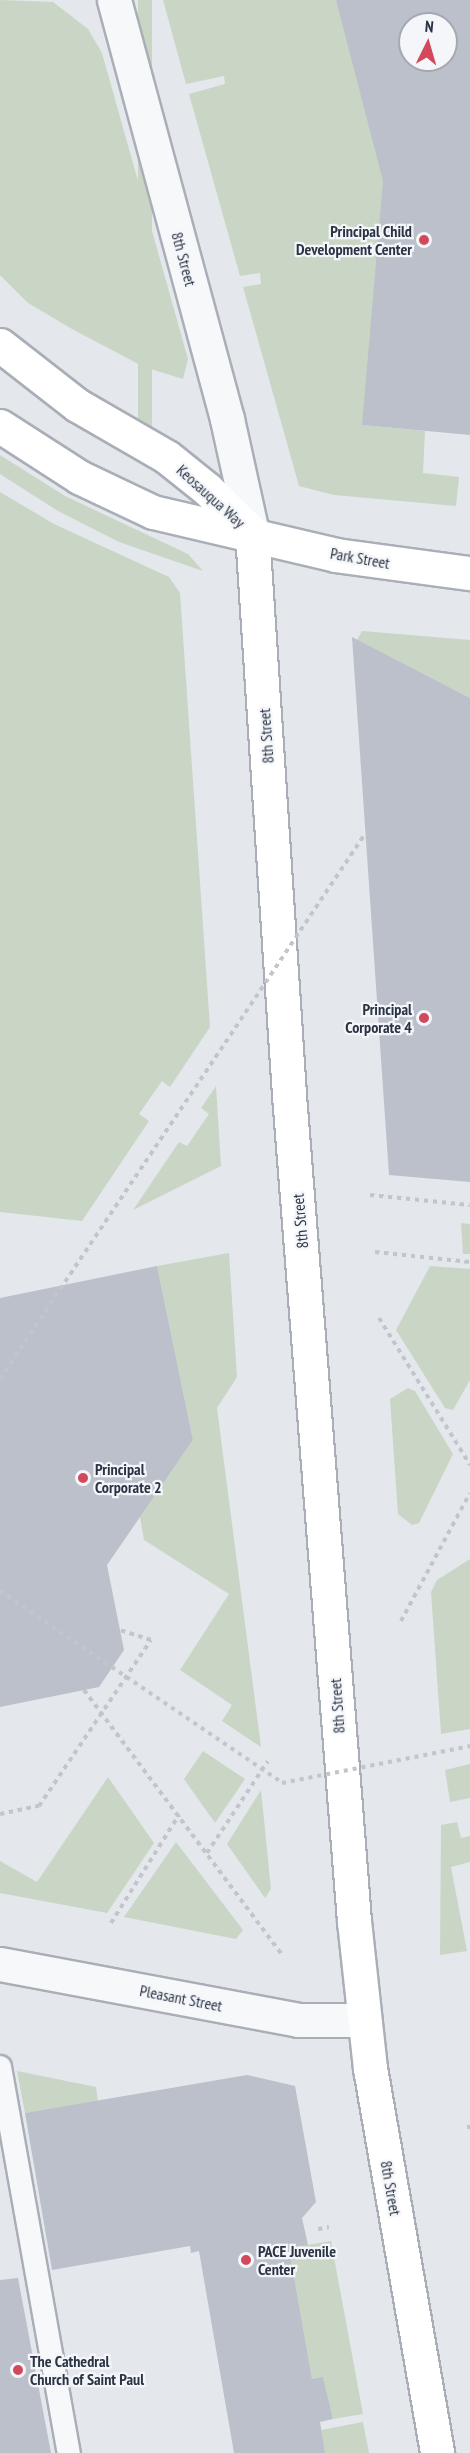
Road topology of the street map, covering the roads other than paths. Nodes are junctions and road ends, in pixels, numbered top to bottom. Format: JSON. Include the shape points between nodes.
{"nodes":[{"id":1,"x":110,"y":5,"type":"edge"},
{"id":2,"x":0,"y":345,"type":"edge"},
{"id":3,"x":0,"y":426,"type":"edge"},
{"id":4,"x":252,"y":533,"type":"junction"},
{"id":5,"x":470,"y":573,"type":"edge"},
{"id":6,"x":0,"y":1964,"type":"edge"},
{"id":7,"x":364,"y":2020,"type":"junction"},
{"id":8,"x":0,"y":2067,"type":"edge"},
{"id":9,"x":69,"y":2453,"type":"edge"},
{"id":10,"x":437,"y":2453,"type":"edge"}],
"edges":[{"from":1,"to":4,"type":"street","name":"8th Street","via":[[227,419]]},
{"from":2,"to":4,"type":"main road","name":"Keosauqua Way","via":[[77,405],[166,457],[207,489]]},
{"from":3,"to":4,"type":"main road","name":"Keosauqua Way","via":[[79,477],[153,512]]},
{"from":4,"to":5,"type":"main road","name":"Park Street","via":[[336,555]]},
{"from":4,"to":7,"type":"main road","name":"8th Street","via":[[289,1095]]},
{"from":6,"to":7,"type":"street","name":"Pleasant Street","via":[[298,2020]]},
{"from":7,"to":10,"type":"main road","name":"8th Street"},
{"from":8,"to":9,"type":"lane"}]}
